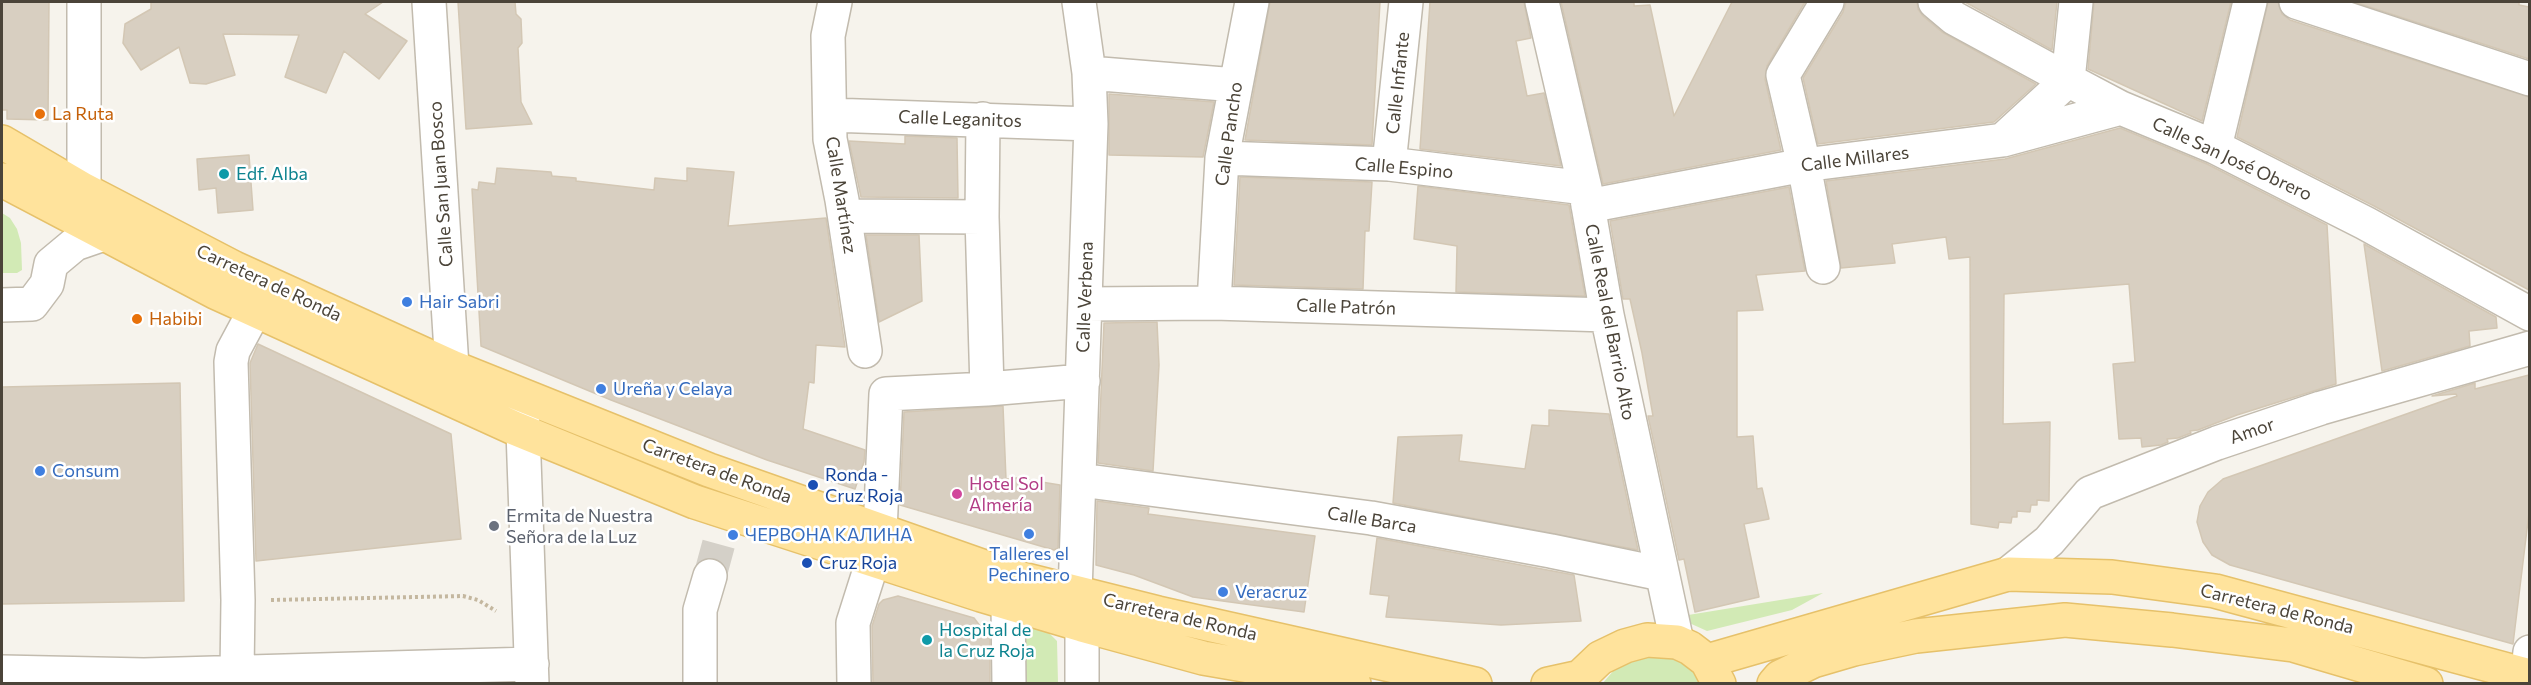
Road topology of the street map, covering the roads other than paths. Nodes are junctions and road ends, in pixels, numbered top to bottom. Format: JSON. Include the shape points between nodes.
{"nodes":[{"id":1,"x":84,"y":2,"type":"edge"},
{"id":2,"x":429,"y":2,"type":"edge"},
{"id":3,"x":835,"y":2,"type":"edge"},
{"id":4,"x":1079,"y":2,"type":"edge"},
{"id":5,"x":1252,"y":2,"type":"edge"},
{"id":6,"x":1406,"y":2,"type":"edge"},
{"id":7,"x":1542,"y":2,"type":"edge"},
{"id":8,"x":1827,"y":2,"type":"edge"},
{"id":9,"x":1935,"y":2,"type":"edge"},
{"id":10,"x":2076,"y":2,"type":"edge"},
{"id":11,"x":2250,"y":2,"type":"edge"},
{"id":12,"x":2296,"y":2,"type":"edge"},
{"id":13,"x":1089,"y":73,"type":"junction"},
{"id":14,"x":2529,"y":79,"type":"edge"},
{"id":15,"x":2068,"y":80,"type":"junction"},
{"id":16,"x":1236,"y":85,"type":"junction"},
{"id":17,"x":2121,"y":108,"type":"junction"},
{"id":18,"x":830,"y":115,"type":"junction"},
{"id":19,"x":983,"y":119,"type":"junction"},
{"id":20,"x":1090,"y":124,"type":"junction"},
{"id":21,"x":2003,"y":140,"type":"junction"},
{"id":22,"x":2,"y":142,"type":"edge"},
{"id":23,"x":2215,"y":147,"type":"junction"},
{"id":24,"x":1222,"y":158,"type":"junction"},
{"id":25,"x":1389,"y":164,"type":"junction"},
{"id":26,"x":1804,"y":165,"type":"junction"},
{"id":27,"x":2,"y":180,"type":"edge"},
{"id":28,"x":84,"y":190,"type":"junction"},
{"id":29,"x":1587,"y":197,"type":"junction"},
{"id":30,"x":845,"y":216,"type":"junction"},
{"id":31,"x":982,"y":217,"type":"junction"},
{"id":32,"x":104,"y":234,"type":"junction"},
{"id":33,"x":1823,"y":267,"type":"dead end"},
{"id":34,"x":1214,"y":303,"type":"junction"},
{"id":35,"x":2,"y":304,"type":"edge"},
{"id":36,"x":1085,"y":304,"type":"junction"},
{"id":37,"x":255,"y":310,"type":"junction"},
{"id":38,"x":2529,"y":314,"type":"edge"},
{"id":39,"x":1607,"y":315,"type":"junction"},
{"id":40,"x":2529,"y":348,"type":"edge"},
{"id":41,"x":866,"y":351,"type":"dead end"},
{"id":42,"x":452,"y":367,"type":"junction"},
{"id":43,"x":1083,"y":381,"type":"junction"},
{"id":44,"x":987,"y":389,"type":"junction"},
{"id":45,"x":522,"y":396,"type":"junction"},
{"id":46,"x":522,"y":431,"type":"junction"},
{"id":47,"x":1080,"y":480,"type":"junction"},
{"id":48,"x":877,"y":546,"type":"junction"},
{"id":49,"x":1662,"y":574,"type":"junction"},
{"id":50,"x":2008,"y":574,"type":"junction"},
{"id":51,"x":710,"y":576,"type":"tunnel mouth"},
{"id":52,"x":1075,"y":593,"type":"junction"},
{"id":53,"x":1008,"y":603,"type":"junction"},
{"id":54,"x":1082,"y":625,"type":"junction"},
{"id":55,"x":1677,"y":642,"type":"junction"},
{"id":56,"x":2529,"y":668,"type":"edge"},
{"id":57,"x":2,"y":672,"type":"edge"},
{"id":58,"x":1713,"y":672,"type":"edge"},
{"id":59,"x":237,"y":673,"type":"junction"},
{"id":60,"x":532,"y":674,"type":"edge"},
{"id":61,"x":1579,"y":680,"type":"edge"},
{"id":62,"x":700,"y":684,"type":"edge"},
{"id":63,"x":854,"y":684,"type":"edge"},
{"id":64,"x":1009,"y":684,"type":"edge"},
{"id":65,"x":1082,"y":684,"type":"edge"},
{"id":66,"x":1354,"y":684,"type":"edge"},
{"id":67,"x":1475,"y":684,"type":"edge"},
{"id":68,"x":1548,"y":684,"type":"edge"},
{"id":69,"x":1774,"y":684,"type":"edge"},
{"id":70,"x":2426,"y":684,"type":"edge"}],
"edges":[{"from":1,"to":28,"type":"street"},
{"from":2,"to":42,"type":"street","name":"Calle San Juan Bosco"},
{"from":3,"to":18,"type":"street","name":"Calle Martínez","via":[[828,36]]},
{"from":4,"to":13,"type":"street","name":"Calle Verbena"},
{"from":5,"to":16,"type":"street","name":"Calle Pancho"},
{"from":6,"to":25,"type":"street","name":"Calle Infante"},
{"from":7,"to":29,"type":"street","name":"Calle Real del Barrio Alto"},
{"from":8,"to":26,"type":"street","via":[[1783,75]]},
{"from":9,"to":15,"type":"street","name":"Calle San José Obrero","via":[[1954,18]]},
{"from":10,"to":15,"type":"street"},
{"from":11,"to":23,"type":"street"},
{"from":12,"to":14,"type":"street"},
{"from":13,"to":16,"type":"street"},
{"from":13,"to":20,"type":"street","name":"Calle Verbena"},
{"from":15,"to":17,"type":"street","name":"Calle San José Obrero"},
{"from":15,"to":21,"type":"street"},
{"from":16,"to":24,"type":"street","name":"Calle Pancho"},
{"from":17,"to":21,"type":"street","name":"Calle Millares"},
{"from":17,"to":23,"type":"street","name":"Calle San José Obrero"},
{"from":18,"to":19,"type":"street","name":"Calle Leganitos"},
{"from":18,"to":30,"type":"street","name":"Calle Martínez","via":[[830,139]]},
{"from":19,"to":20,"type":"street","name":"Calle Leganitos"},
{"from":19,"to":31,"type":"street"},
{"from":20,"to":36,"type":"street","name":"Calle Verbena"},
{"from":21,"to":26,"type":"street","name":"Calle Millares"},
{"from":22,"to":28,"type":"main road","name":"Carretera de Ronda"},
{"from":23,"to":38,"type":"street","name":"Calle San José Obrero","via":[[2365,223]]},
{"from":24,"to":25,"type":"street","name":"Calle Espino"},
{"from":24,"to":34,"type":"street","name":"Calle Pancho"},
{"from":25,"to":29,"type":"street","name":"Calle Espino"},
{"from":26,"to":29,"type":"street","name":"Calle Millares"},
{"from":26,"to":33,"type":"street"},
{"from":27,"to":32,"type":"main road","name":"Carretera de Ronda"},
{"from":28,"to":42,"type":"main road","name":"Carretera de Ronda","via":[[234,268]]},
{"from":29,"to":39,"type":"street","name":"Calle Real del Barrio Alto"},
{"from":30,"to":31,"type":"street"},
{"from":30,"to":41,"type":"street","name":"Calle Martínez"},
{"from":31,"to":44,"type":"street"},
{"from":32,"to":35,"type":"street","via":[[75,244],[51,264],[47,284],[32,304]]},
{"from":32,"to":37,"type":"main road","name":"Carretera de Ronda"},
{"from":34,"to":36,"type":"street","name":"Calle Patrón"},
{"from":34,"to":39,"type":"street","name":"Calle Patrón"},
{"from":36,"to":43,"type":"street","name":"Calle Verbena"},
{"from":37,"to":46,"type":"main road","name":"Carretera de Ronda"},
{"from":37,"to":59,"type":"street","via":[[233,351],[231,363]]},
{"from":39,"to":49,"type":"street","name":"Calle Real del Barrio Alto"},
{"from":40,"to":50,"type":"street","name":"Amor","via":[[2321,408],[2217,443],[2090,493],[2049,541]]},
{"from":42,"to":45,"type":"main road","name":"Carretera de Ronda"},
{"from":43,"to":44,"type":"street"},
{"from":43,"to":47,"type":"street","name":"Calle Verbena"},
{"from":44,"to":48,"type":"street","via":[[886,394]]},
{"from":45,"to":46,"type":"street"},
{"from":45,"to":48,"type":"main road","name":"Carretera de Ronda","via":[[709,470]]},
{"from":46,"to":48,"type":"main road","name":"Carretera de Ronda","via":[[695,502]]},
{"from":46,"to":60,"type":"street"},
{"from":47,"to":49,"type":"street","name":"Calle Barca","via":[[1371,518]]},
{"from":47,"to":52,"type":"street","name":"Calle Verbena"},
{"from":48,"to":52,"type":"main road","name":"Carretera de Ronda"},
{"from":48,"to":53,"type":"main road","name":"Carretera de Ronda"},
{"from":48,"to":63,"type":"street","via":[[853,623]]},
{"from":49,"to":55,"type":"street","name":"Calle Real del Barrio Alto"},
{"from":50,"to":56,"type":"main road","name":"Carretera de Ronda","via":[[2112,577],[2215,591]]},
{"from":50,"to":58,"type":"main road","name":"Carretera de Ronda"},
{"from":51,"to":62,"type":"street","via":[[700,610]]},
{"from":52,"to":67,"type":"main road","name":"Carretera de Ronda"},
{"from":53,"to":54,"type":"main road","name":"Carretera de Ronda"},
{"from":53,"to":64,"type":"street"},
{"from":54,"to":65,"type":"street"},
{"from":54,"to":66,"type":"main road","name":"Carretera de Ronda","via":[[1203,658]]},
{"from":55,"to":58,"type":"main road","via":[[1690,648]]},
{"from":55,"to":61,"type":"main road","via":[[1647,640],[1625,646],[1600,658]]},
{"from":57,"to":59,"type":"street"},
{"from":59,"to":60,"type":"street","via":[[426,665]]},
{"from":61,"to":68,"type":"main road"},
{"from":69,"to":70,"type":"main road","name":"Carretera de Ronda","via":[[1780,677],[1813,662],[1854,649],[1916,636],[2065,620],[2293,645]]}]}
